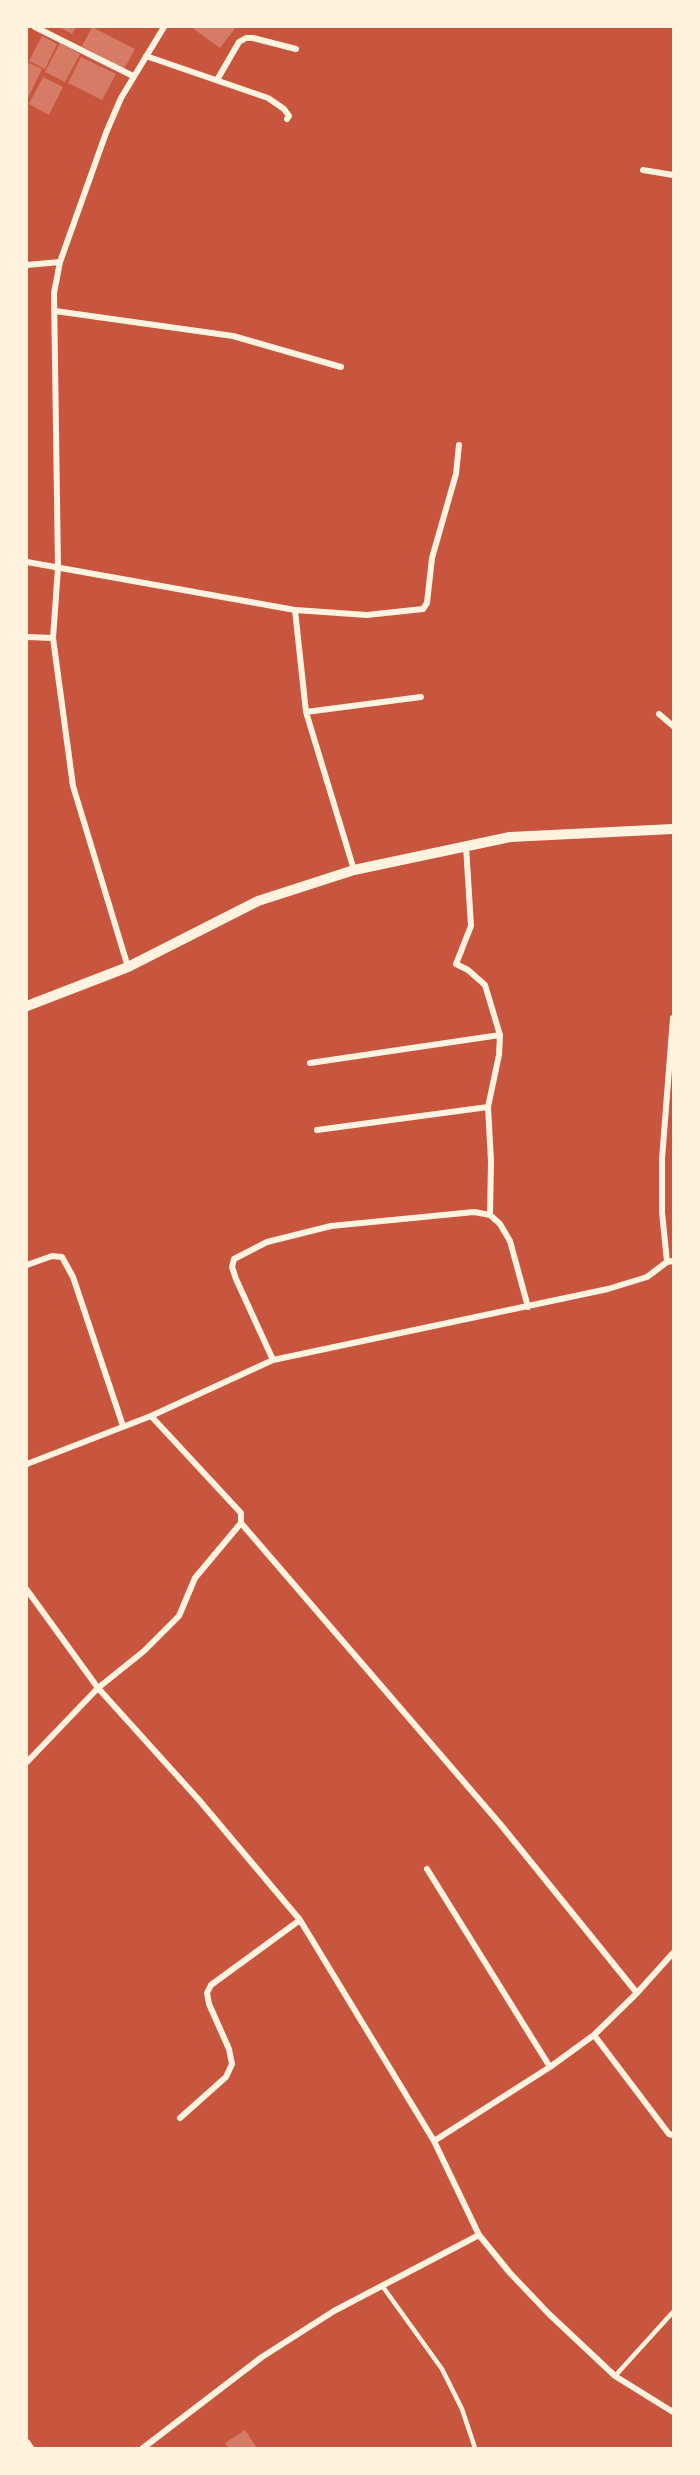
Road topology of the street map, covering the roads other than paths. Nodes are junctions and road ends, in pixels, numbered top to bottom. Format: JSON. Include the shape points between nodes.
{"nodes":[{"id":1,"x":35,"y":27,"type":"edge"},
{"id":2,"x":164,"y":27,"type":"edge"},
{"id":3,"x":296,"y":50,"type":"dead end"},
{"id":4,"x":146,"y":56,"type":"junction"},
{"id":5,"x":133,"y":76,"type":"junction"},
{"id":6,"x":218,"y":80,"type":"junction"},
{"id":7,"x":287,"y":119,"type":"dead end"},
{"id":8,"x":643,"y":170,"type":"dead end"},
{"id":9,"x":673,"y":175,"type":"edge"},
{"id":10,"x":60,"y":262,"type":"junction"},
{"id":11,"x":27,"y":265,"type":"edge"},
{"id":12,"x":55,"y":310,"type":"junction"},
{"id":13,"x":341,"y":367,"type":"dead end"},
{"id":14,"x":459,"y":445,"type":"dead end"},
{"id":15,"x":27,"y":562,"type":"edge"},
{"id":16,"x":58,"y":568,"type":"junction"},
{"id":17,"x":295,"y":610,"type":"junction"},
{"id":18,"x":27,"y":637,"type":"edge"},
{"id":19,"x":53,"y":638,"type":"junction"},
{"id":20,"x":421,"y":697,"type":"dead end"},
{"id":21,"x":306,"y":712,"type":"junction"},
{"id":22,"x":659,"y":714,"type":"dead end"},
{"id":23,"x":673,"y":726,"type":"edge"},
{"id":24,"x":673,"y":829,"type":"edge"},
{"id":25,"x":466,"y":846,"type":"junction"},
{"id":26,"x":354,"y":870,"type":"junction"},
{"id":27,"x":128,"y":967,"type":"junction"},
{"id":28,"x":27,"y":1006,"type":"edge"},
{"id":29,"x":673,"y":1018,"type":"edge"},
{"id":30,"x":500,"y":1035,"type":"junction"},
{"id":31,"x":310,"y":1063,"type":"dead end"},
{"id":32,"x":671,"y":1066,"type":"edge"},
{"id":33,"x":488,"y":1107,"type":"junction"},
{"id":34,"x":317,"y":1130,"type":"dead end"},
{"id":35,"x":490,"y":1215,"type":"junction"},
{"id":36,"x":670,"y":1262,"type":"edge"},
{"id":37,"x":27,"y":1265,"type":"edge"},
{"id":38,"x":528,"y":1307,"type":"junction"},
{"id":39,"x":273,"y":1360,"type":"junction"},
{"id":40,"x":151,"y":1416,"type":"junction"},
{"id":41,"x":123,"y":1426,"type":"junction"},
{"id":42,"x":27,"y":1464,"type":"edge"},
{"id":43,"x":241,"y":1523,"type":"junction"},
{"id":44,"x":27,"y":1590,"type":"edge"},
{"id":45,"x":98,"y":1688,"type":"junction"},
{"id":46,"x":27,"y":1762,"type":"edge"},
{"id":47,"x":427,"y":1869,"type":"dead end"},
{"id":48,"x":300,"y":1920,"type":"junction"},
{"id":49,"x":673,"y":1953,"type":"edge"},
{"id":50,"x":638,"y":1993,"type":"junction"},
{"id":51,"x":594,"y":2035,"type":"junction"},
{"id":52,"x":550,"y":2067,"type":"junction"},
{"id":53,"x":180,"y":2118,"type":"dead end"},
{"id":54,"x":673,"y":2135,"type":"edge"},
{"id":55,"x":434,"y":2141,"type":"junction"},
{"id":56,"x":479,"y":2235,"type":"junction"},
{"id":57,"x":383,"y":2286,"type":"junction"},
{"id":58,"x":673,"y":2312,"type":"edge"},
{"id":59,"x":615,"y":2376,"type":"junction"},
{"id":60,"x":673,"y":2412,"type":"edge"},
{"id":61,"x":27,"y":2442,"type":"edge"},
{"id":62,"x":31,"y":2448,"type":"edge"},
{"id":63,"x":143,"y":2448,"type":"edge"},
{"id":64,"x":475,"y":2448,"type":"edge"}],
"edges":[{"from":1,"to":5,"type":"street"},
{"from":2,"to":4,"type":"street"},
{"from":3,"to":6,"type":"street","via":[[246,38],[239,42]]},
{"from":4,"to":5,"type":"street"},
{"from":4,"to":6,"type":"street"},
{"from":5,"to":10,"type":"street","via":[[106,133]]},
{"from":6,"to":7,"type":"street","via":[[277,103],[290,116]]},
{"from":8,"to":9,"type":"street"},
{"from":10,"to":11,"type":"street"},
{"from":10,"to":12,"type":"street"},
{"from":12,"to":13,"type":"street","via":[[233,336]]},
{"from":12,"to":16,"type":"street"},
{"from":14,"to":17,"type":"street","via":[[456,474],[432,558],[423,609],[367,615]]},
{"from":15,"to":16,"type":"street"},
{"from":16,"to":17,"type":"street"},
{"from":16,"to":19,"type":"street"},
{"from":17,"to":21,"type":"street"},
{"from":18,"to":19,"type":"street"},
{"from":19,"to":27,"type":"street","via":[[73,786]]},
{"from":20,"to":21,"type":"street"},
{"from":21,"to":26,"type":"street"},
{"from":22,"to":23,"type":"street"},
{"from":24,"to":25,"type":"street","via":[[510,837]]},
{"from":25,"to":26,"type":"street"},
{"from":25,"to":30,"type":"street","via":[[471,926],[456,964],[485,985]]},
{"from":26,"to":27,"type":"street","via":[[258,901]]},
{"from":27,"to":28,"type":"street"},
{"from":29,"to":32,"type":"street"},
{"from":30,"to":31,"type":"street"},
{"from":30,"to":33,"type":"street"},
{"from":32,"to":36,"type":"street","via":[[662,1159],[662,1212]]},
{"from":33,"to":34,"type":"street"},
{"from":33,"to":35,"type":"street"},
{"from":35,"to":38,"type":"street","via":[[510,1241]]},
{"from":35,"to":39,"type":"street","via":[[474,1212],[331,1226],[267,1242],[241,1254],[232,1267]]},
{"from":36,"to":38,"type":"street","via":[[647,1277]]},
{"from":37,"to":41,"type":"street","via":[[52,1256],[62,1257],[73,1277]]},
{"from":38,"to":39,"type":"street"},
{"from":39,"to":40,"type":"street"},
{"from":40,"to":41,"type":"street"},
{"from":40,"to":43,"type":"street","via":[[241,1513]]},
{"from":41,"to":42,"type":"street"},
{"from":43,"to":45,"type":"street","via":[[195,1578],[179,1616]]},
{"from":43,"to":50,"type":"street","via":[[501,1825]]},
{"from":44,"to":45,"type":"street"},
{"from":45,"to":46,"type":"street"},
{"from":45,"to":48,"type":"street"},
{"from":47,"to":52,"type":"street"},
{"from":48,"to":53,"type":"street","via":[[211,1985],[208,2004],[232,2064],[226,2077]]},
{"from":48,"to":55,"type":"street"},
{"from":49,"to":50,"type":"street"},
{"from":50,"to":51,"type":"street"},
{"from":51,"to":52,"type":"street"},
{"from":51,"to":54,"type":"street"},
{"from":52,"to":55,"type":"street"},
{"from":55,"to":56,"type":"street"},
{"from":56,"to":57,"type":"street"},
{"from":56,"to":59,"type":"street","via":[[549,2314]]},
{"from":57,"to":63,"type":"street","via":[[262,2356]]},
{"from":57,"to":64,"type":"lane","via":[[442,2369],[462,2409]]},
{"from":58,"to":59,"type":"lane"},
{"from":59,"to":60,"type":"street"},
{"from":61,"to":62,"type":"street"}]}
